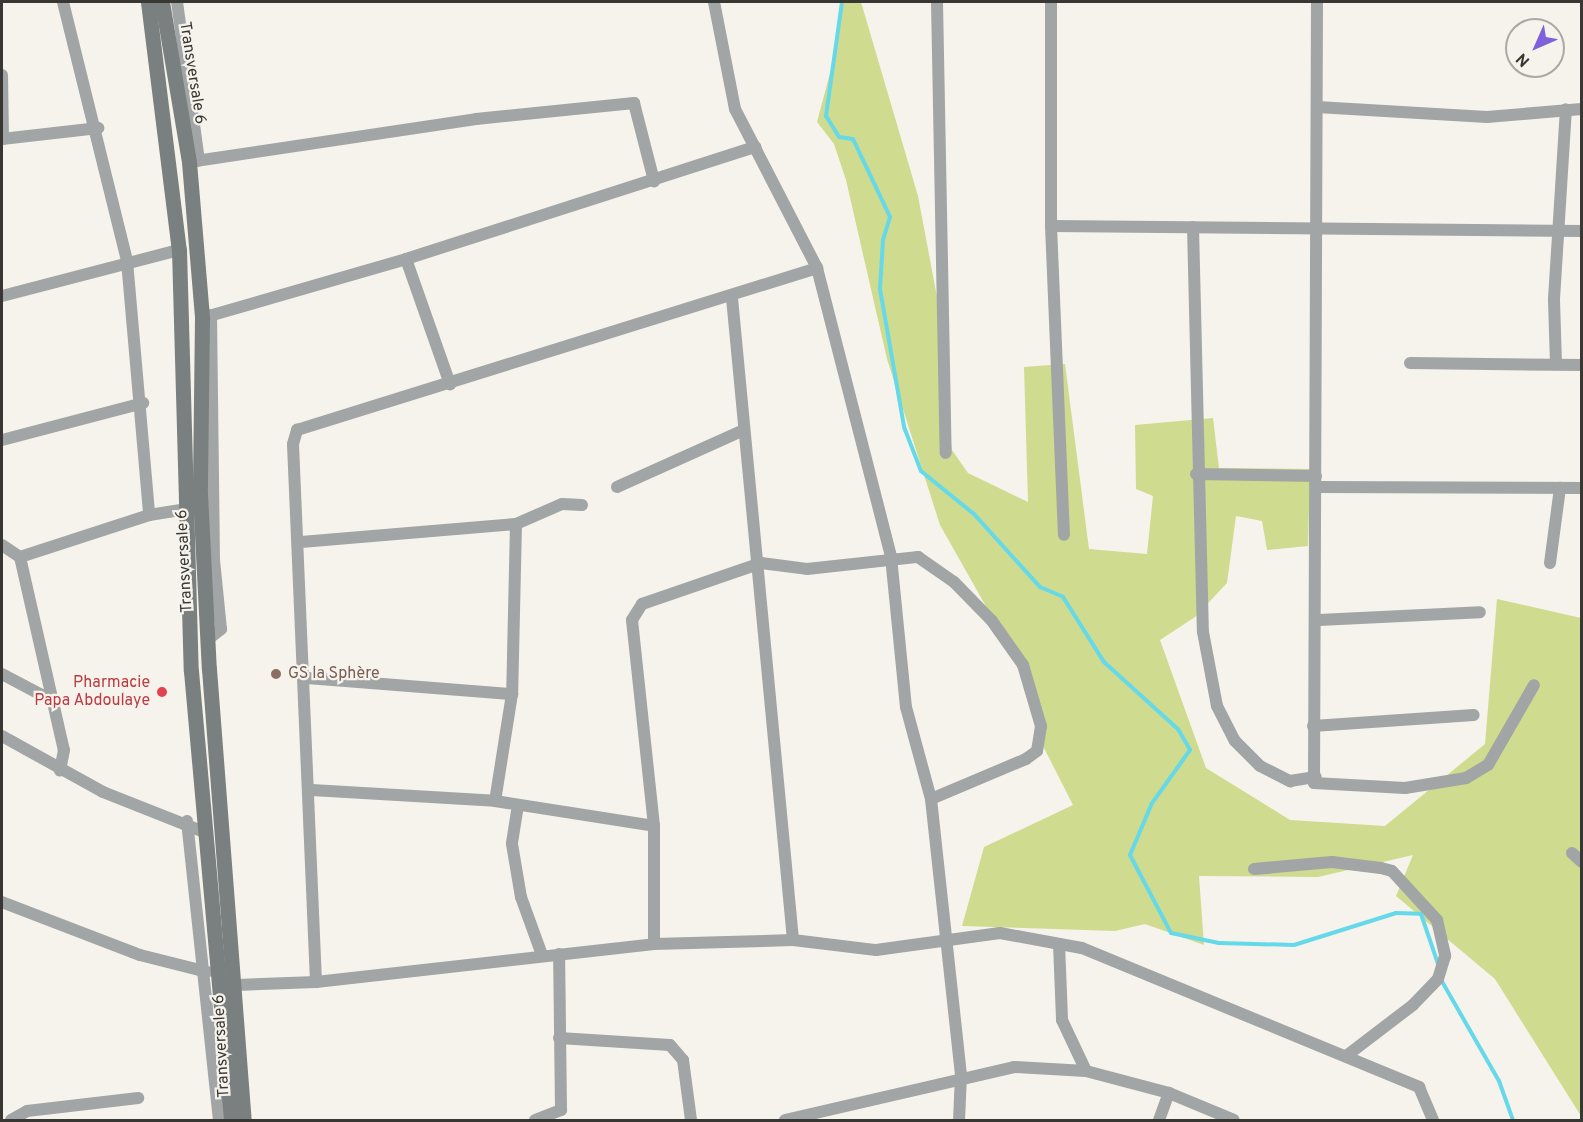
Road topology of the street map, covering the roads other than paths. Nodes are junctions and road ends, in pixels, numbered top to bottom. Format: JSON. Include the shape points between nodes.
{"nodes":[{"id":1,"x":63,"y":2,"type":"edge"},
{"id":2,"x":148,"y":2,"type":"edge"},
{"id":3,"x":162,"y":2,"type":"edge"},
{"id":4,"x":177,"y":2,"type":"edge"},
{"id":5,"x":714,"y":2,"type":"edge"},
{"id":6,"x":937,"y":2,"type":"edge"},
{"id":7,"x":1051,"y":2,"type":"edge"},
{"id":8,"x":1317,"y":2,"type":"edge"},
{"id":9,"x":2,"y":75,"type":"edge"},
{"id":10,"x":1317,"y":107,"type":"junction"},
{"id":11,"x":1566,"y":109,"type":"junction"},
{"id":12,"x":1581,"y":109,"type":"edge"},
{"id":13,"x":98,"y":128,"type":"junction"},
{"id":14,"x":2,"y":139,"type":"edge"},
{"id":15,"x":755,"y":147,"type":"junction"},
{"id":16,"x":194,"y":161,"type":"junction"},
{"id":17,"x":654,"y":181,"type":"junction"},
{"id":18,"x":1052,"y":226,"type":"junction"},
{"id":19,"x":1193,"y":227,"type":"junction"},
{"id":20,"x":1317,"y":228,"type":"junction"},
{"id":21,"x":1561,"y":231,"type":"junction"},
{"id":22,"x":1581,"y":231,"type":"edge"},
{"id":23,"x":179,"y":250,"type":"junction"},
{"id":24,"x":406,"y":259,"type":"junction"},
{"id":25,"x":127,"y":261,"type":"junction"},
{"id":26,"x":817,"y":268,"type":"junction"},
{"id":27,"x":2,"y":296,"type":"edge"},
{"id":28,"x":732,"y":298,"type":"junction"},
{"id":29,"x":207,"y":316,"type":"junction"},
{"id":30,"x":1410,"y":363,"type":"dead end"},
{"id":31,"x":1556,"y":364,"type":"junction"},
{"id":32,"x":1581,"y":365,"type":"edge"},
{"id":33,"x":450,"y":384,"type":"junction"},
{"id":34,"x":143,"y":403,"type":"junction"},
{"id":35,"x":744,"y":430,"type":"junction"},
{"id":36,"x":2,"y":440,"type":"edge"},
{"id":37,"x":946,"y":453,"type":"dead end"},
{"id":38,"x":1196,"y":474,"type":"junction"},
{"id":39,"x":1316,"y":481,"type":"junction"},
{"id":40,"x":617,"y":487,"type":"dead end"},
{"id":41,"x":1560,"y":488,"type":"junction"},
{"id":42,"x":1581,"y":488,"type":"edge"},
{"id":43,"x":582,"y":505,"type":"dead end"},
{"id":44,"x":186,"y":509,"type":"junction"},
{"id":45,"x":149,"y":515,"type":"junction"},
{"id":46,"x":516,"y":524,"type":"junction"},
{"id":47,"x":1064,"y":535,"type":"dead end"},
{"id":48,"x":301,"y":542,"type":"junction"},
{"id":49,"x":2,"y":545,"type":"edge"},
{"id":50,"x":20,"y":557,"type":"junction"},
{"id":51,"x":891,"y":557,"type":"junction"},
{"id":52,"x":761,"y":563,"type":"junction"},
{"id":53,"x":1550,"y":563,"type":"dead end"},
{"id":54,"x":1480,"y":612,"type":"dead end"},
{"id":55,"x":1319,"y":620,"type":"junction"},
{"id":56,"x":2,"y":674,"type":"edge"},
{"id":57,"x":307,"y":678,"type":"junction"},
{"id":58,"x":1534,"y":684,"type":"dead end"},
{"id":59,"x":512,"y":694,"type":"junction"},
{"id":60,"x":53,"y":701,"type":"junction"},
{"id":61,"x":1474,"y":715,"type":"dead end"},
{"id":62,"x":1313,"y":726,"type":"junction"},
{"id":63,"x":2,"y":736,"type":"edge"},
{"id":64,"x":60,"y":771,"type":"junction"},
{"id":65,"x":1316,"y":777,"type":"junction"},
{"id":66,"x":312,"y":790,"type":"junction"},
{"id":67,"x":931,"y":799,"type":"junction"},
{"id":68,"x":495,"y":801,"type":"junction"},
{"id":69,"x":518,"y":805,"type":"junction"},
{"id":70,"x":187,"y":821,"type":"junction"},
{"id":71,"x":654,"y":826,"type":"junction"},
{"id":72,"x":204,"y":832,"type":"junction"},
{"id":73,"x":1254,"y":869,"type":"dead end"},
{"id":74,"x":2,"y":902,"type":"edge"},
{"id":75,"x":793,"y":940,"type":"junction"},
{"id":76,"x":947,"y":942,"type":"junction"},
{"id":77,"x":654,"y":944,"type":"junction"},
{"id":78,"x":1059,"y":944,"type":"junction"},
{"id":79,"x":559,"y":954,"type":"junction"},
{"id":80,"x":543,"y":955,"type":"junction"},
{"id":81,"x":201,"y":969,"type":"junction"},
{"id":82,"x":219,"y":977,"type":"junction"},
{"id":83,"x":316,"y":982,"type":"junction"},
{"id":84,"x":237,"y":986,"type":"junction"},
{"id":85,"x":559,"y":1038,"type":"junction"},
{"id":86,"x":1346,"y":1056,"type":"junction"},
{"id":87,"x":1086,"y":1071,"type":"junction"},
{"id":88,"x":962,"y":1075,"type":"junction"},
{"id":89,"x":1169,"y":1093,"type":"junction"},
{"id":90,"x":222,"y":1095,"type":"junction"},
{"id":91,"x":138,"y":1098,"type":"dead end"},
{"id":92,"x":11,"y":1120,"type":"edge"},
{"id":93,"x":229,"y":1120,"type":"edge"},
{"id":94,"x":535,"y":1120,"type":"edge"},
{"id":95,"x":691,"y":1120,"type":"edge"},
{"id":96,"x":785,"y":1120,"type":"edge"},
{"id":97,"x":959,"y":1120,"type":"edge"},
{"id":98,"x":1159,"y":1120,"type":"edge"},
{"id":99,"x":1234,"y":1120,"type":"edge"},
{"id":100,"x":1433,"y":1120,"type":"edge"}],
"edges":[{"from":1,"to":13,"type":"street"},
{"from":2,"to":23,"type":"main road","name":"Transversale 6"},
{"from":3,"to":16,"type":"main road","name":"Transversale 6"},
{"from":4,"to":16,"type":"street"},
{"from":5,"to":15,"type":"street","via":[[735,109]]},
{"from":6,"to":37,"type":"street"},
{"from":7,"to":18,"type":"street"},
{"from":8,"to":10,"type":"street"},
{"from":9,"to":14,"type":"street"},
{"from":10,"to":11,"type":"street","via":[[1487,117]]},
{"from":10,"to":20,"type":"street"},
{"from":11,"to":12,"type":"street"},
{"from":11,"to":21,"type":"street"},
{"from":13,"to":14,"type":"street"},
{"from":13,"to":25,"type":"street"},
{"from":15,"to":17,"type":"street"},
{"from":15,"to":26,"type":"street"},
{"from":16,"to":17,"type":"street","via":[[634,103]]},
{"from":16,"to":29,"type":"main road","name":"Transversale 6"},
{"from":17,"to":24,"type":"street"},
{"from":18,"to":19,"type":"street"},
{"from":18,"to":47,"type":"street"},
{"from":19,"to":20,"type":"street"},
{"from":19,"to":38,"type":"street"},
{"from":20,"to":21,"type":"street"},
{"from":20,"to":39,"type":"street"},
{"from":21,"to":22,"type":"street"},
{"from":21,"to":31,"type":"street","via":[[1554,299]]},
{"from":23,"to":25,"type":"street"},
{"from":23,"to":44,"type":"main road","name":"Transversale 6"},
{"from":24,"to":29,"type":"street"},
{"from":24,"to":33,"type":"street"},
{"from":25,"to":27,"type":"street"},
{"from":25,"to":34,"type":"street"},
{"from":26,"to":28,"type":"street"},
{"from":26,"to":51,"type":"street"},
{"from":28,"to":33,"type":"street"},
{"from":28,"to":35,"type":"street"},
{"from":29,"to":84,"type":"main road","name":"Transversale 6","via":[[207,640]]},
{"from":30,"to":31,"type":"street"},
{"from":31,"to":32,"type":"street"},
{"from":33,"to":48,"type":"street","via":[[297,430],[293,444]]},
{"from":34,"to":36,"type":"street"},
{"from":34,"to":45,"type":"street"},
{"from":35,"to":40,"type":"street"},
{"from":35,"to":52,"type":"street"},
{"from":38,"to":39,"type":"street"},
{"from":38,"to":65,"type":"street","via":[[1203,633],[1217,706],[1234,741],[1260,766],[1290,781]]},
{"from":39,"to":41,"type":"street"},
{"from":39,"to":55,"type":"street"},
{"from":41,"to":42,"type":"street"},
{"from":41,"to":53,"type":"street"},
{"from":43,"to":46,"type":"street","via":[[562,504]]},
{"from":44,"to":45,"type":"street"},
{"from":44,"to":72,"type":"main road","name":"Transversale 6"},
{"from":45,"to":50,"type":"street"},
{"from":46,"to":48,"type":"street"},
{"from":46,"to":59,"type":"street"},
{"from":48,"to":57,"type":"street"},
{"from":49,"to":50,"type":"street"},
{"from":50,"to":60,"type":"street"},
{"from":51,"to":52,"type":"street","via":[[807,569]]},
{"from":51,"to":67,"type":"street","via":[[906,707]]},
{"from":51,"to":67,"type":"street","via":[[918,557],[954,582],[992,621],[1023,665],[1041,726],[1036,751],[1026,759]]},
{"from":52,"to":71,"type":"street","via":[[642,604],[632,620]]},
{"from":52,"to":75,"type":"street"},
{"from":54,"to":55,"type":"street"},
{"from":55,"to":62,"type":"street"},
{"from":56,"to":60,"type":"street"},
{"from":57,"to":59,"type":"street"},
{"from":57,"to":66,"type":"street"},
{"from":58,"to":65,"type":"street","via":[[1488,765],[1466,778],[1405,789],[1316,787]]},
{"from":59,"to":68,"type":"street"},
{"from":60,"to":64,"type":"street","via":[[64,750]]},
{"from":61,"to":62,"type":"street"},
{"from":62,"to":65,"type":"street"},
{"from":63,"to":64,"type":"street"},
{"from":64,"to":70,"type":"street"},
{"from":66,"to":68,"type":"street"},
{"from":66,"to":83,"type":"street"},
{"from":67,"to":76,"type":"street"},
{"from":68,"to":69,"type":"street"},
{"from":69,"to":71,"type":"street"},
{"from":69,"to":80,"type":"street","via":[[512,844],[521,897]]},
{"from":70,"to":72,"type":"street"},
{"from":70,"to":81,"type":"street"},
{"from":71,"to":77,"type":"street"},
{"from":72,"to":82,"type":"main road","name":"Transversale 6"},
{"from":73,"to":86,"type":"street","via":[[1332,862],[1392,871],[1437,920],[1445,956],[1438,979],[1413,1005]]},
{"from":74,"to":81,"type":"street","via":[[140,955]]},
{"from":75,"to":76,"type":"street","via":[[876,950]]},
{"from":75,"to":77,"type":"street"},
{"from":76,"to":78,"type":"street","via":[[1000,933]]},
{"from":76,"to":88,"type":"street"},
{"from":77,"to":79,"type":"street"},
{"from":78,"to":86,"type":"street","via":[[1082,948]]},
{"from":78,"to":87,"type":"street","via":[[1062,1020]]},
{"from":79,"to":80,"type":"street"},
{"from":79,"to":85,"type":"street"},
{"from":80,"to":83,"type":"street"},
{"from":81,"to":82,"type":"street"},
{"from":81,"to":90,"type":"street"},
{"from":82,"to":90,"type":"main road","name":"Transversale 6"},
{"from":83,"to":84,"type":"street"},
{"from":84,"to":93,"type":"main road","name":"Transversale 6"},
{"from":85,"to":94,"type":"street","via":[[561,1110]]},
{"from":85,"to":95,"type":"street","via":[[670,1045],[683,1060]]},
{"from":86,"to":100,"type":"street","via":[[1419,1087]]},
{"from":87,"to":88,"type":"street","via":[[1014,1067]]},
{"from":87,"to":89,"type":"street"},
{"from":88,"to":96,"type":"street"},
{"from":88,"to":97,"type":"street"},
{"from":89,"to":98,"type":"street"},
{"from":89,"to":99,"type":"street"},
{"from":90,"to":93,"type":"main road","name":"Transversale 6"},
{"from":91,"to":92,"type":"street","via":[[27,1111]]}]}
